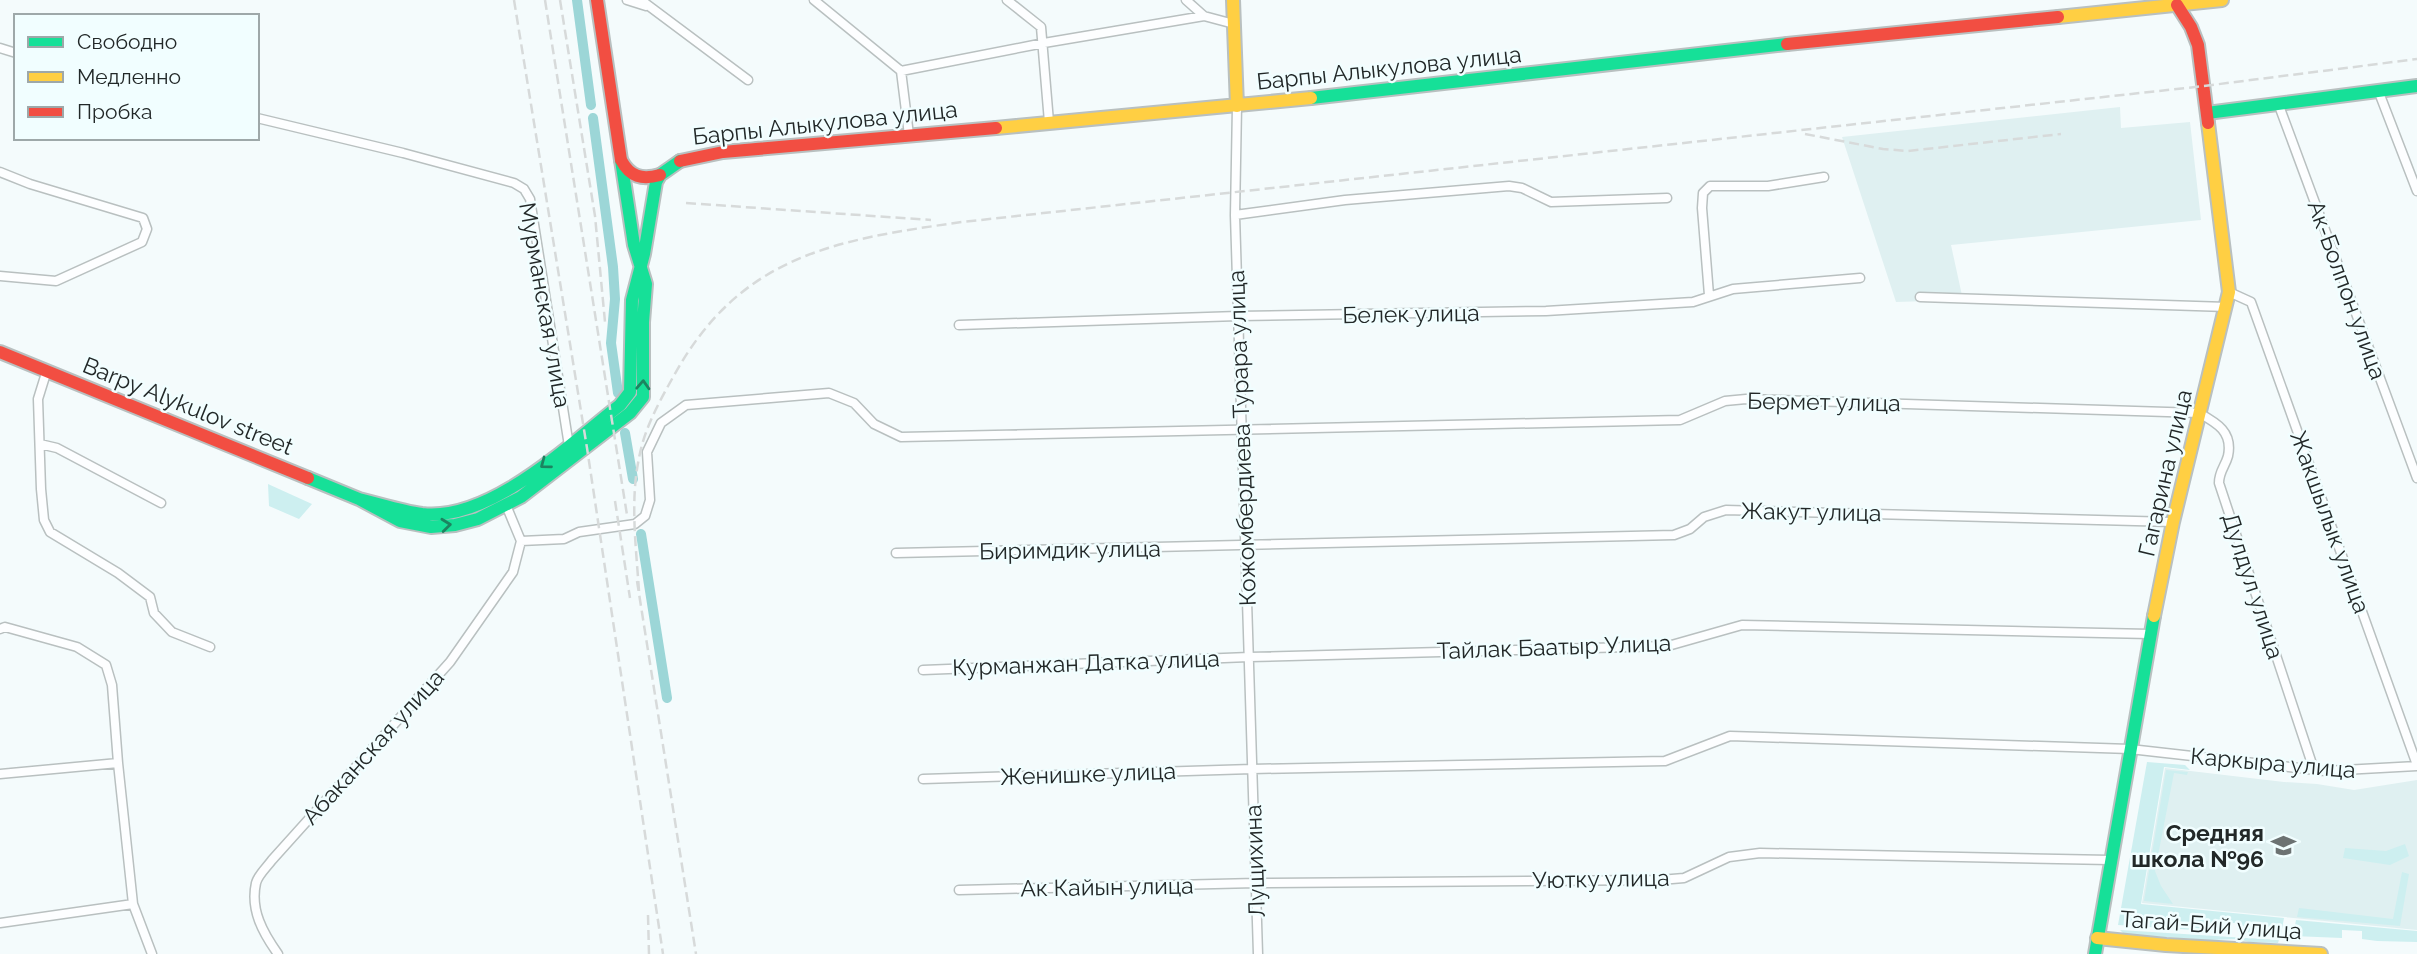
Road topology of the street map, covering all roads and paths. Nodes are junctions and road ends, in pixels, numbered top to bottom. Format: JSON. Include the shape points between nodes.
{"nodes":[{"id":1,"x":597,"y":0,"type":"edge"},
{"id":2,"x":627,"y":0,"type":"edge"},
{"id":3,"x":641,"y":0,"type":"edge"},
{"id":4,"x":814,"y":0,"type":"edge"},
{"id":5,"x":1007,"y":0,"type":"edge"},
{"id":6,"x":1186,"y":0,"type":"edge"},
{"id":7,"x":1233,"y":0,"type":"edge"},
{"id":8,"x":2222,"y":0,"type":"edge"},
{"id":9,"x":2134,"y":4,"type":"edge"},
{"id":10,"x":2177,"y":5,"type":"junction"},
{"id":11,"x":649,"y":6,"type":"junction"},
{"id":12,"x":2111,"y":6,"type":"edge"},
{"id":13,"x":1205,"y":16,"type":"junction"},
{"id":14,"x":1234,"y":24,"type":"junction"},
{"id":15,"x":1044,"y":43,"type":"junction"},
{"id":16,"x":901,"y":71,"type":"junction"},
{"id":17,"x":748,"y":80,"type":"dead end"},
{"id":18,"x":2417,"y":86,"type":"edge"},
{"id":19,"x":2378,"y":90,"type":"junction"},
{"id":20,"x":2278,"y":103,"type":"junction"},
{"id":21,"x":1237,"y":106,"type":"junction"},
{"id":22,"x":2207,"y":113,"type":"junction"},
{"id":23,"x":259,"y":118,"type":"edge"},
{"id":24,"x":1049,"y":122,"type":"junction"},
{"id":25,"x":909,"y":135,"type":"junction"},
{"id":26,"x":621,"y":160,"type":"junction"},
{"id":27,"x":0,"y":172,"type":"edge"},
{"id":28,"x":660,"y":174,"type":"junction"},
{"id":29,"x":1824,"y":177,"type":"dead end"},
{"id":30,"x":2417,"y":191,"type":"edge"},
{"id":31,"x":1667,"y":198,"type":"dead end"},
{"id":32,"x":1235,"y":215,"type":"junction"},
{"id":33,"x":641,"y":267,"type":"junction"},
{"id":34,"x":0,"y":276,"type":"edge"},
{"id":35,"x":1860,"y":278,"type":"dead end"},
{"id":36,"x":2229,"y":292,"type":"junction"},
{"id":37,"x":1709,"y":295,"type":"junction"},
{"id":38,"x":1920,"y":298,"type":"dead end"},
{"id":39,"x":2227,"y":307,"type":"junction"},
{"id":40,"x":1238,"y":316,"type":"junction"},
{"id":41,"x":959,"y":325,"type":"dead end"},
{"id":42,"x":0,"y":352,"type":"edge"},
{"id":43,"x":47,"y":370,"type":"junction"},
{"id":44,"x":2199,"y":413,"type":"junction"},
{"id":45,"x":1241,"y":428,"type":"junction"},
{"id":46,"x":40,"y":444,"type":"junction"},
{"id":47,"x":569,"y":446,"type":"junction"},
{"id":48,"x":2417,"y":478,"type":"edge"},
{"id":49,"x":503,"y":500,"type":"junction"},
{"id":50,"x":161,"y":503,"type":"dead end"},
{"id":51,"x":2173,"y":522,"type":"junction"},
{"id":52,"x":521,"y":541,"type":"junction"},
{"id":53,"x":1245,"y":546,"type":"junction"},
{"id":54,"x":896,"y":553,"type":"dead end"},
{"id":55,"x":0,"y":629,"type":"edge"},
{"id":56,"x":2150,"y":634,"type":"junction"},
{"id":57,"x":210,"y":647,"type":"dead end"},
{"id":58,"x":1249,"y":657,"type":"junction"},
{"id":59,"x":923,"y":670,"type":"dead end"},
{"id":60,"x":2130,"y":749,"type":"junction"},
{"id":61,"x":118,"y":763,"type":"junction"},
{"id":62,"x":2417,"y":766,"type":"edge"},
{"id":63,"x":1252,"y":769,"type":"junction"},
{"id":64,"x":2314,"y":770,"type":"junction"},
{"id":65,"x":0,"y":774,"type":"edge"},
{"id":66,"x":923,"y":779,"type":"dead end"},
{"id":67,"x":2110,"y":860,"type":"junction"},
{"id":68,"x":1256,"y":883,"type":"junction"},
{"id":69,"x":959,"y":890,"type":"dead end"},
{"id":70,"x":133,"y":904,"type":"junction"},
{"id":71,"x":0,"y":923,"type":"edge"},
{"id":72,"x":2097,"y":938,"type":"junction"},
{"id":73,"x":2167,"y":949,"type":"edge"},
{"id":74,"x":2283,"y":953,"type":"edge"},
{"id":75,"x":152,"y":954,"type":"edge"},
{"id":76,"x":278,"y":954,"type":"edge"},
{"id":77,"x":1258,"y":954,"type":"edge"},
{"id":78,"x":2095,"y":954,"type":"edge"},
{"id":79,"x":2321,"y":954,"type":"edge"}],
"edges":[{"from":1,"to":26,"type":"main road"},
{"from":2,"to":11,"type":"street"},
{"from":3,"to":11,"type":"street"},
{"from":4,"to":16,"type":"street"},
{"from":5,"to":15,"type":"street","via":[[1041,27]]},
{"from":6,"to":13,"type":"street"},
{"from":7,"to":14,"type":"main road"},
{"from":8,"to":10,"type":"main road","name":"Барпы Алыкулова улица"},
{"from":9,"to":10,"type":"main road","name":"Барпы Алыкулова улица"},
{"from":9,"to":12,"type":"main road","name":"Барпы Алыкулова улица"},
{"from":10,"to":22,"type":"main road","name":"Гагарина улица","via":[[2198,44]]},
{"from":11,"to":17,"type":"street"},
{"from":12,"to":21,"type":"main road","name":"Барпы Алыкулова улица"},
{"from":13,"to":14,"type":"street"},
{"from":13,"to":15,"type":"street"},
{"from":14,"to":21,"type":"main road"},
{"from":15,"to":16,"type":"street"},
{"from":15,"to":24,"type":"street"},
{"from":16,"to":25,"type":"street"},
{"from":18,"to":19,"type":"main road"},
{"from":19,"to":20,"type":"main road"},
{"from":19,"to":30,"type":"street"},
{"from":20,"to":22,"type":"main road"},
{"from":20,"to":48,"type":"street","name":"Ак-Болпон улица"},
{"from":21,"to":24,"type":"main road","name":"Барпы Алыкулова улица"},
{"from":21,"to":32,"type":"street","name":"Кожомбердиева Турара улица"},
{"from":22,"to":36,"type":"main road","name":"Гагарина улица"},
{"from":23,"to":47,"type":"street","name":"Мурманская улица","via":[[415,156],[524,190],[530,199]]},
{"from":24,"to":25,"type":"main road","name":"Барпы Алыкулова улица"},
{"from":25,"to":28,"type":"main road","name":"Барпы Алыкулова улица","via":[[705,155],[676,162]]},
{"from":26,"to":28,"type":"main road","via":[[638,178]]},
{"from":26,"to":33,"type":"main road"},
{"from":27,"to":34,"type":"street","via":[[143,218],[147,229],[142,242],[56,281]]},
{"from":28,"to":33,"type":"main road"},
{"from":29,"to":37,"type":"street","via":[[1768,186],[1710,186],[1703,193]]},
{"from":31,"to":32,"type":"street","via":[[1551,202],[1510,186]]},
{"from":32,"to":40,"type":"street","name":"Кожомбердиева Турара улица"},
{"from":33,"to":47,"type":"main road","via":[[630,319],[630,392]]},
{"from":49,"to":33,"type":"main road","one_way":true,"via":[[531,491],[643,397],[646,284]]},
{"from":35,"to":37,"type":"street","name":"Белек улица"},
{"from":36,"to":39,"type":"main road","name":"Гагарина улица"},
{"from":36,"to":62,"type":"street","name":"Жакшылык улица","via":[[2251,302]]},
{"from":37,"to":40,"type":"street","name":"Белек улица","via":[[1693,302],[1546,312]]},
{"from":38,"to":39,"type":"street"},
{"from":39,"to":44,"type":"main road","name":"Гагарина улица"},
{"from":40,"to":41,"type":"street","name":"Белек улица"},
{"from":40,"to":45,"type":"street","name":"Кожомбердиева Турара улица"},
{"from":42,"to":43,"type":"main road","name":"Barpy Alykulov street"},
{"from":43,"to":46,"type":"street","via":[[38,399]]},
{"from":43,"to":49,"type":"main road","name":"Barpy Alykulov street","via":[[359,499],[389,517],[422,526],[464,522]]},
{"from":44,"to":45,"type":"street","name":"Бермет улица","via":[[1746,399],[1725,401],[1680,420]]},
{"from":44,"to":51,"type":"main road","name":"Гагарина улица"},
{"from":44,"to":64,"type":"street","name":"Дулдул улица","via":[[2219,424],[2226,436],[2228,457],[2219,472],[2219,483]]},
{"from":45,"to":52,"type":"street","via":[[901,437],[874,424],[854,403],[830,393],[686,405],[661,424],[647,452],[650,500],[645,516],[635,524],[579,532],[564,539]]},
{"from":45,"to":53,"type":"street","name":"Кожомбердиева Турара улица"},
{"from":46,"to":50,"type":"street","via":[[57,448]]},
{"from":46,"to":57,"type":"street","via":[[44,520],[50,532],[150,597],[154,613],[172,632]]},
{"from":47,"to":49,"type":"main road","one_way":true},
{"from":49,"to":52,"type":"street"},
{"from":51,"to":53,"type":"street","name":"Жакут улица","via":[[1726,510],[1674,535]]},
{"from":51,"to":56,"type":"main road","name":"Гагарина улица"},
{"from":52,"to":76,"type":"street","name":"Абаканская улица","via":[[513,572],[450,662],[256,880],[254,907],[263,933]]},
{"from":53,"to":54,"type":"street","name":"Биримдик улица"},
{"from":53,"to":58,"type":"street","name":"Кожомбердиева Турара улица"},
{"from":55,"to":61,"type":"street","via":[[77,647],[106,664]]},
{"from":56,"to":58,"type":"street","name":"Тайлак Баатыр Улица","via":[[1742,625],[1668,646]]},
{"from":56,"to":60,"type":"main road","name":"Гагарина улица"},
{"from":58,"to":59,"type":"street","name":"Курманжан Датка улица"},
{"from":58,"to":63,"type":"street","name":"Кожомбердиева Турара улица"},
{"from":60,"to":63,"type":"street","name":"Каркыра улица","via":[[1730,736],[1665,761]]},
{"from":60,"to":64,"type":"street","name":"Каркыра улица"},
{"from":60,"to":67,"type":"main road","name":"Гагарина улица"},
{"from":61,"to":65,"type":"street"},
{"from":61,"to":70,"type":"street"},
{"from":62,"to":64,"type":"street","name":"Каркыра улица"},
{"from":63,"to":66,"type":"street","name":"Женишке улица"},
{"from":63,"to":68,"type":"street","name":"Лущихина"},
{"from":67,"to":68,"type":"street","name":"Уютку улица","via":[[1760,853],[1729,857],[1684,878],[1660,880]]},
{"from":67,"to":72,"type":"main road","name":"Гагарина улица"},
{"from":68,"to":69,"type":"street","name":"Ак Кайын улица"},
{"from":68,"to":77,"type":"street","name":"Лущихина"},
{"from":70,"to":71,"type":"street"},
{"from":70,"to":75,"type":"street"},
{"from":72,"to":73,"type":"main road","name":"Тагай-Бий улица"},
{"from":72,"to":78,"type":"main road","name":"Гагарина улица"},
{"from":73,"to":74,"type":"main road","name":"Тагай-Бий улица"},
{"from":74,"to":79,"type":"main road","name":"Тагай-Бий улица"}]}
